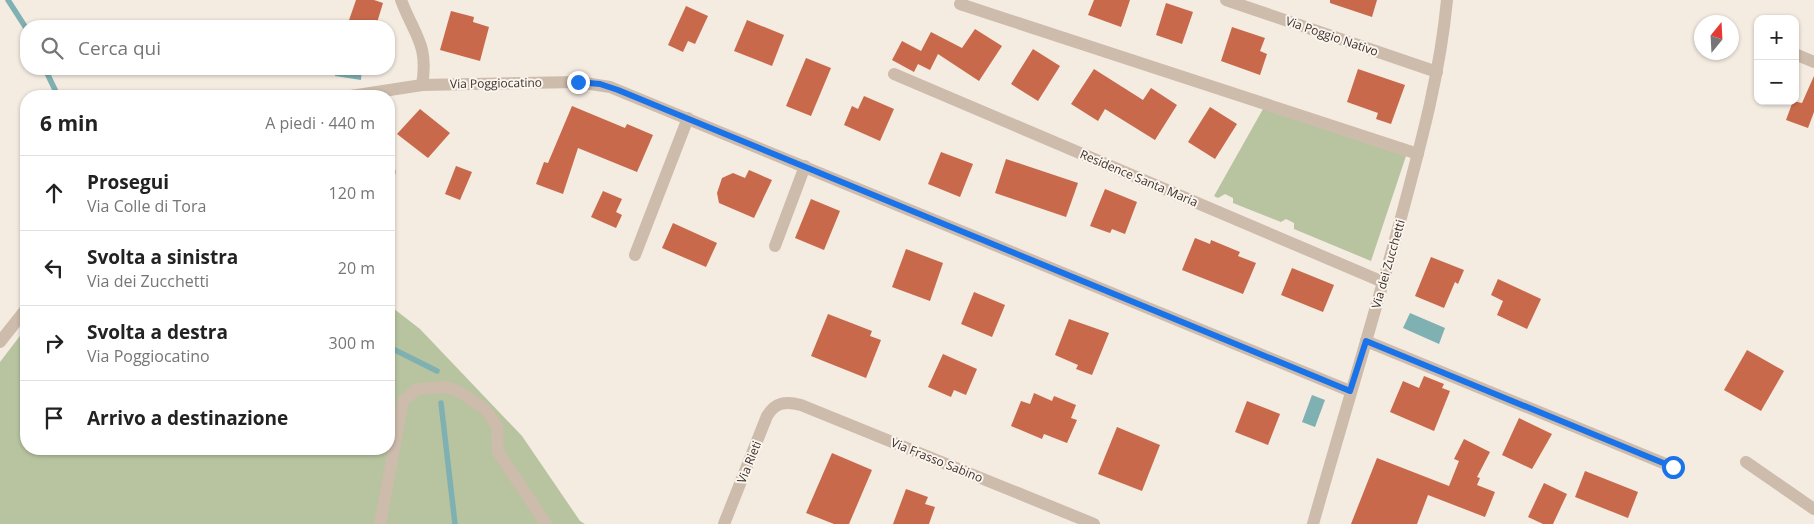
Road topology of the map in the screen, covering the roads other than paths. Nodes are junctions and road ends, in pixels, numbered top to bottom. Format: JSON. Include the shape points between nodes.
{"nodes":[{"id":1,"x":401,"y":0,"type":"edge"},
{"id":2,"x":1226,"y":0,"type":"edge"},
{"id":3,"x":1447,"y":0,"type":"edge"},
{"id":4,"x":960,"y":4,"type":"dead end"},
{"id":5,"x":1799,"y":56,"type":"edge"},
{"id":6,"x":1814,"y":62,"type":"edge"},
{"id":7,"x":1437,"y":72,"type":"junction"},
{"id":8,"x":894,"y":74,"type":"dead end"},
{"id":9,"x":422,"y":84,"type":"junction"},
{"id":10,"x":386,"y":90,"type":"edge"},
{"id":11,"x":688,"y":118,"type":"junction"},
{"id":12,"x":1418,"y":154,"type":"junction"},
{"id":13,"x":805,"y":166,"type":"junction"},
{"id":14,"x":775,"y":246,"type":"dead end"},
{"id":15,"x":635,"y":254,"type":"dead end"},
{"id":16,"x":1383,"y":282,"type":"junction"},
{"id":17,"x":20,"y":317,"type":"edge"},
{"id":18,"x":1366,"y":341,"type":"junction"},
{"id":19,"x":0,"y":342,"type":"edge"},
{"id":20,"x":1350,"y":391,"type":"junction"},
{"id":21,"x":778,"y":404,"type":"joint"},
{"id":22,"x":395,"y":444,"type":"edge"},
{"id":23,"x":393,"y":455,"type":"edge"},
{"id":24,"x":1746,"y":462,"type":"dead end"},
{"id":25,"x":1673,"y":467,"type":"dead end"},
{"id":26,"x":1814,"y":509,"type":"edge"},
{"id":27,"x":380,"y":524,"type":"edge"},
{"id":28,"x":546,"y":524,"type":"edge"},
{"id":29,"x":724,"y":524,"type":"edge"},
{"id":30,"x":1094,"y":524,"type":"edge"},
{"id":31,"x":1313,"y":524,"type":"edge"}],
"edges":[{"from":1,"to":9,"type":"street","via":[[423,49]]},
{"from":2,"to":7,"type":"street","name":"Via Poggio Nativo"},
{"from":3,"to":7,"type":"street","name":"Via dei Zucchetti"},
{"from":4,"to":12,"type":"street"},
{"from":5,"to":6,"type":"street"},
{"from":7,"to":12,"type":"street","name":"Via dei Zucchetti"},
{"from":8,"to":16,"type":"street","name":"Residence Santa Maria"},
{"from":9,"to":10,"type":"street","name":"Via Poggiocatino"},
{"from":9,"to":11,"type":"street","name":"Via Poggiocatino","via":[[600,84]]},
{"from":11,"to":13,"type":"street","name":"Via Poggiocatino"},
{"from":11,"to":15,"type":"street"},
{"from":12,"to":16,"type":"street","name":"Via dei Zucchetti"},
{"from":13,"to":14,"type":"street"},
{"from":13,"to":20,"type":"street","name":"Via Poggiocatino"},
{"from":16,"to":18,"type":"street","name":"Via dei Zucchetti"},
{"from":17,"to":19,"type":"street"},
{"from":18,"to":20,"type":"street","name":"Via dei Zucchetti"},
{"from":18,"to":25,"type":"street"},
{"from":20,"to":31,"type":"street","name":"Via dei Zucchetti"},
{"from":21,"to":29,"type":"street","name":"Via Rieti","via":[[767,416]]},
{"from":21,"to":30,"type":"street","name":"Via Frasso Sabino","via":[[801,405]]},
{"from":22,"to":28,"type":"street","via":[[403,401],[417,390],[446,387],[458,391],[484,409],[497,426],[498,452]]},
{"from":23,"to":27,"type":"street"},
{"from":24,"to":26,"type":"street"}]}
